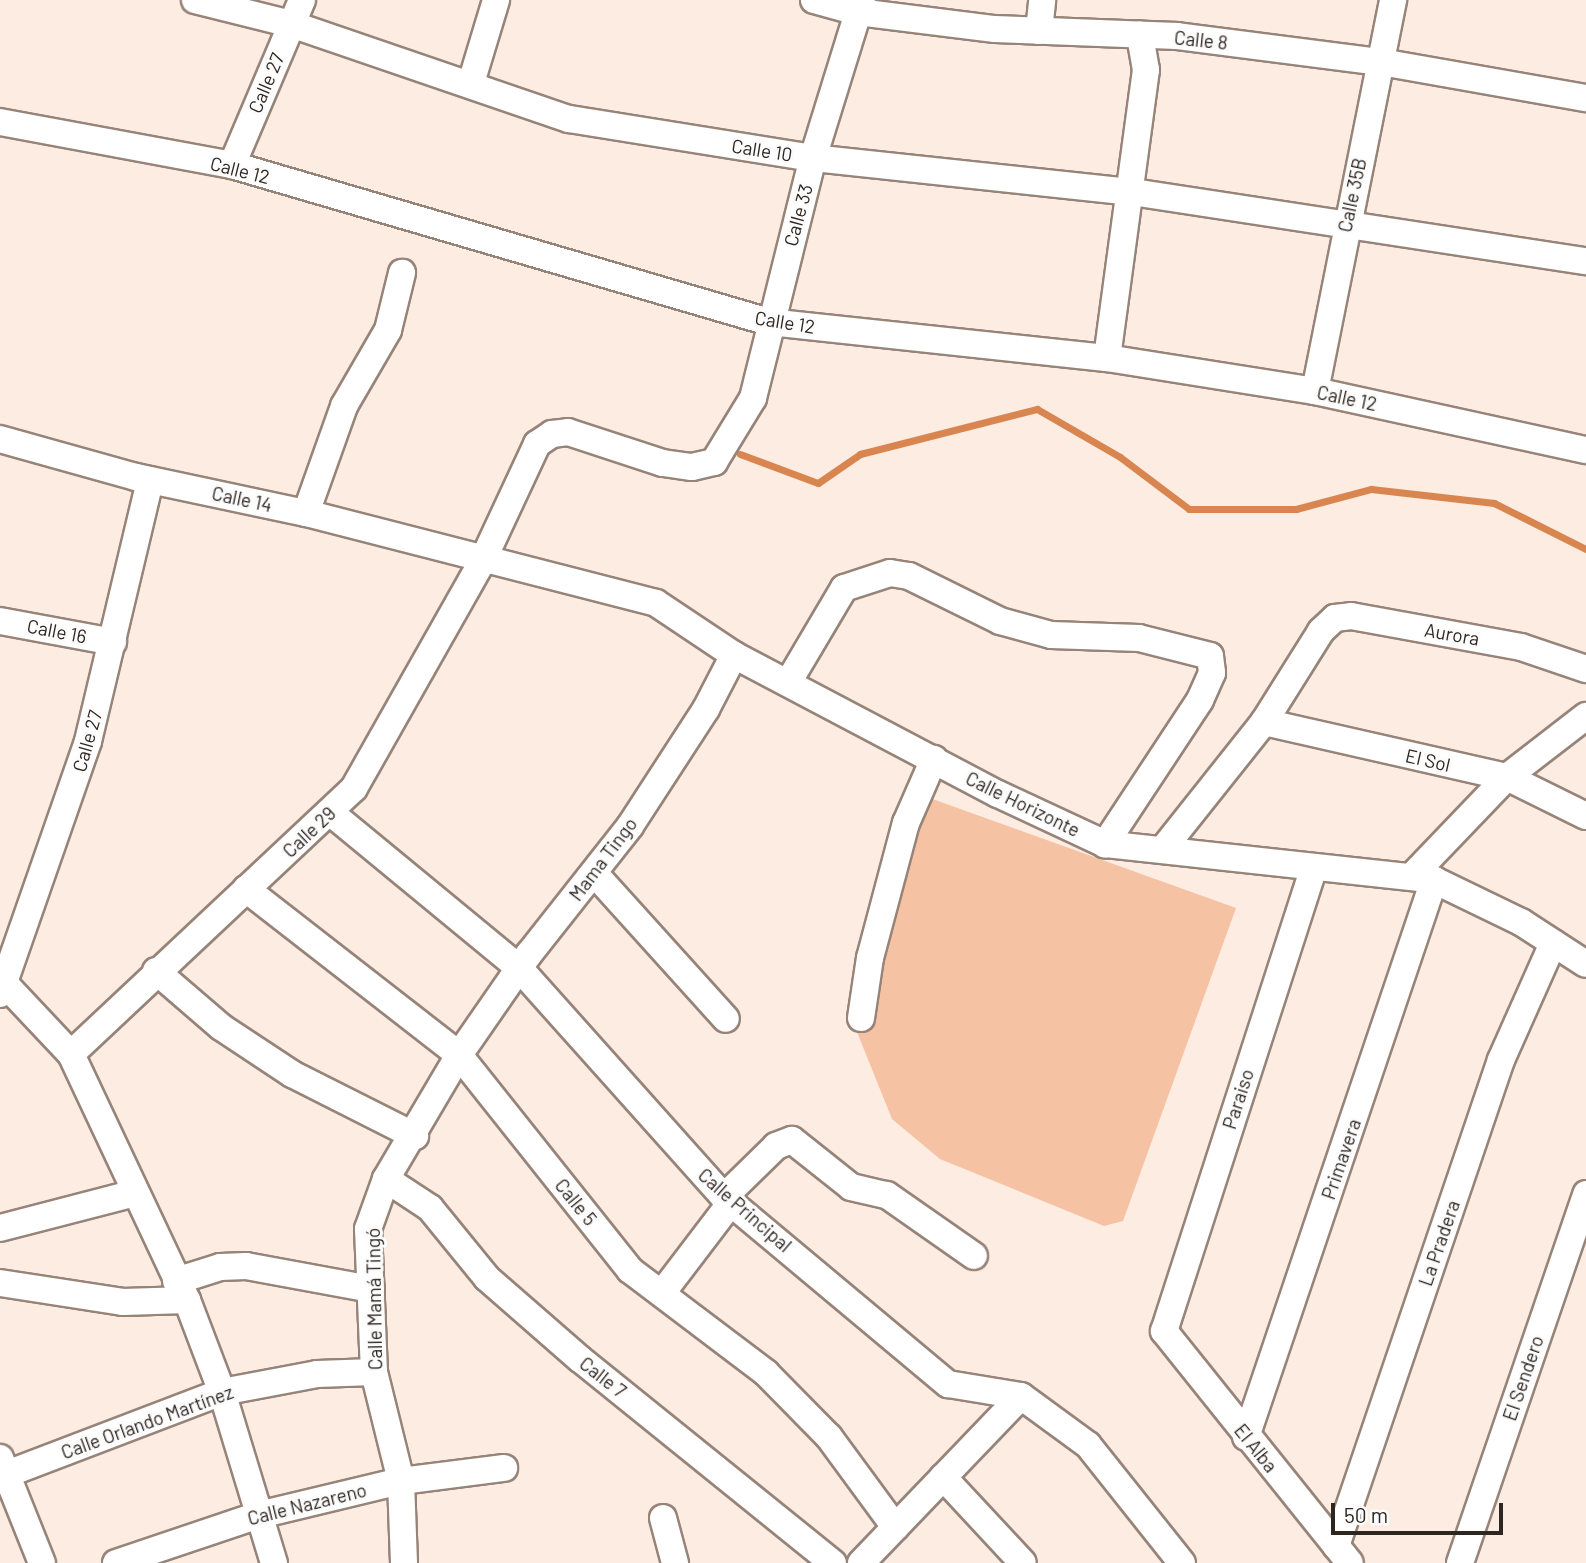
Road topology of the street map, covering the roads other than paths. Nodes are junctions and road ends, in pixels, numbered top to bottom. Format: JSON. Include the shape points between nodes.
{"nodes":[{"id":1,"x":195,"y":0,"type":"edge"},
{"id":2,"x":496,"y":0,"type":"edge"},
{"id":3,"x":814,"y":0,"type":"edge"},
{"id":4,"x":1042,"y":0,"type":"edge"},
{"id":5,"x":1393,"y":0,"type":"edge"},
{"id":6,"x":860,"y":6,"type":"edge"},
{"id":7,"x":297,"y":12,"type":"edge"},
{"id":8,"x":1039,"y":31,"type":"junction"},
{"id":9,"x":1140,"y":35,"type":"junction"},
{"id":10,"x":1381,"y":62,"type":"junction"},
{"id":11,"x":471,"y":83,"type":"junction"},
{"id":12,"x":1586,"y":98,"type":"edge"},
{"id":13,"x":0,"y":122,"type":"edge"},
{"id":14,"x":813,"y":158,"type":"junction"},
{"id":15,"x":232,"y":165,"type":"junction"},
{"id":16,"x":1133,"y":192,"type":"junction"},
{"id":17,"x":1346,"y":225,"type":"junction"},
{"id":18,"x":1586,"y":261,"type":"edge"},
{"id":19,"x":402,"y":273,"type":"dead end"},
{"id":20,"x":769,"y":322,"type":"junction"},
{"id":21,"x":765,"y":352,"type":"joint"},
{"id":22,"x":1107,"y":358,"type":"junction"},
{"id":23,"x":1315,"y":391,"type":"junction"},
{"id":24,"x":0,"y":439,"type":"edge"},
{"id":25,"x":1586,"y":450,"type":"edge"},
{"id":26,"x":150,"y":480,"type":"junction"},
{"id":27,"x":306,"y":513,"type":"junction"},
{"id":28,"x":483,"y":559,"type":"junction"},
{"id":29,"x":0,"y":621,"type":"edge"},
{"id":30,"x":113,"y":642,"type":"junction"},
{"id":31,"x":734,"y":655,"type":"junction"},
{"id":32,"x":1586,"y":669,"type":"edge"},
{"id":33,"x":789,"y":681,"type":"junction"},
{"id":34,"x":1586,"y":716,"type":"edge"},
{"id":35,"x":1264,"y":722,"type":"junction"},
{"id":36,"x":934,"y":759,"type":"junction"},
{"id":37,"x":1507,"y":777,"type":"junction"},
{"id":38,"x":331,"y":813,"type":"junction"},
{"id":39,"x":1586,"y":816,"type":"edge"},
{"id":40,"x":1105,"y":844,"type":"junction"},
{"id":41,"x":1163,"y":849,"type":"junction"},
{"id":42,"x":1314,"y":867,"type":"junction"},
{"id":43,"x":595,"y":874,"type":"junction"},
{"id":44,"x":1423,"y":878,"type":"junction"},
{"id":45,"x":246,"y":889,"type":"junction"},
{"id":46,"x":1553,"y":943,"type":"junction"},
{"id":47,"x":1586,"y":964,"type":"edge"},
{"id":48,"x":520,"y":969,"type":"junction"},
{"id":49,"x":156,"y":971,"type":"junction"},
{"id":50,"x":3,"y":978,"type":"edge"},
{"id":51,"x":862,"y":1018,"type":"dead end"},
{"id":52,"x":726,"y":1019,"type":"dead end"},
{"id":53,"x":71,"y":1054,"type":"junction"},
{"id":54,"x":459,"y":1055,"type":"junction"},
{"id":55,"x":415,"y":1136,"type":"junction"},
{"id":56,"x":386,"y":1179,"type":"junction"},
{"id":57,"x":135,"y":1193,"type":"junction"},
{"id":58,"x":1586,"y":1194,"type":"edge"},
{"id":59,"x":728,"y":1199,"type":"junction"},
{"id":60,"x":0,"y":1228,"type":"edge"},
{"id":61,"x":974,"y":1256,"type":"dead end"},
{"id":62,"x":0,"y":1283,"type":"edge"},
{"id":63,"x":371,"y":1289,"type":"junction"},
{"id":64,"x":181,"y":1290,"type":"junction"},
{"id":65,"x":662,"y":1293,"type":"junction"},
{"id":66,"x":1164,"y":1331,"type":"joint"},
{"id":67,"x":374,"y":1372,"type":"junction"},
{"id":68,"x":222,"y":1392,"type":"junction"},
{"id":69,"x":1021,"y":1395,"type":"junction"},
{"id":70,"x":1247,"y":1437,"type":"junction"},
{"id":71,"x":3,"y":1466,"type":"edge"},
{"id":72,"x":504,"y":1468,"type":"dead end"},
{"id":73,"x":943,"y":1478,"type":"junction"},
{"id":74,"x":401,"y":1481,"type":"junction"},
{"id":75,"x":259,"y":1515,"type":"junction"},
{"id":76,"x":663,"y":1518,"type":"dead end"},
{"id":77,"x":895,"y":1527,"type":"junction"},
{"id":78,"x":1343,"y":1555,"type":"edge"},
{"id":79,"x":42,"y":1563,"type":"edge"},
{"id":80,"x":116,"y":1563,"type":"edge"},
{"id":81,"x":274,"y":1563,"type":"edge"},
{"id":82,"x":404,"y":1563,"type":"edge"},
{"id":83,"x":675,"y":1563,"type":"edge"},
{"id":84,"x":833,"y":1563,"type":"edge"},
{"id":85,"x":861,"y":1563,"type":"edge"},
{"id":86,"x":1023,"y":1563,"type":"edge"},
{"id":87,"x":1182,"y":1563,"type":"edge"},
{"id":88,"x":1460,"y":1563,"type":"edge"}],
"edges":[{"from":1,"to":7,"type":"street","name":"Calle 10"},
{"from":2,"to":11,"type":"street"},
{"from":3,"to":6,"type":"street","name":"Calle 8"},
{"from":4,"to":8,"type":"street"},
{"from":5,"to":10,"type":"street","name":"Calle 35B"},
{"from":6,"to":8,"type":"street","name":"Calle 8"},
{"from":6,"to":14,"type":"street","name":"Calle 33"},
{"from":7,"to":11,"type":"street","name":"Calle 10"},
{"from":7,"to":15,"type":"street","name":"Calle 27"},
{"from":8,"to":9,"type":"street","name":"Calle 8"},
{"from":9,"to":10,"type":"street","name":"Calle 8"},
{"from":9,"to":16,"type":"street","via":[[1146,70]]},
{"from":10,"to":12,"type":"street","name":"Calle 8"},
{"from":10,"to":17,"type":"street","name":"Calle 35B"},
{"from":11,"to":14,"type":"street","name":"Calle 10","via":[[569,119]]},
{"from":13,"to":15,"type":"street","name":"Calle 12"},
{"from":14,"to":16,"type":"street","name":"Calle 10"},
{"from":14,"to":20,"type":"street","name":"Calle 33"},
{"from":15,"to":20,"type":"street","name":"Calle 12"},
{"from":16,"to":17,"type":"street","name":"Calle 10"},
{"from":16,"to":22,"type":"street"},
{"from":17,"to":18,"type":"street","name":"Calle 10"},
{"from":17,"to":23,"type":"street","name":"Calle 35B"},
{"from":19,"to":27,"type":"street","via":[[388,330],[344,406]]},
{"from":20,"to":21,"type":"street","name":"Calle 33"},
{"from":20,"to":22,"type":"street","name":"Calle 12"},
{"from":21,"to":28,"type":"street","name":"Calle 29","via":[[753,398],[714,462],[692,467],[663,463],[568,432],[552,433],[537,444]]},
{"from":22,"to":23,"type":"street","name":"Calle 12"},
{"from":23,"to":25,"type":"street","name":"Calle 12"},
{"from":24,"to":26,"type":"street","name":"Calle 14"},
{"from":26,"to":27,"type":"street","name":"Calle 14"},
{"from":26,"to":30,"type":"street","name":"Calle 27"},
{"from":27,"to":28,"type":"street","name":"Calle 14"},
{"from":28,"to":31,"type":"street","name":"Calle Horizonte","via":[[656,603]]},
{"from":28,"to":38,"type":"street","name":"Calle 29","via":[[354,789]]},
{"from":29,"to":30,"type":"street","name":"Calle 16"},
{"from":30,"to":50,"type":"street","name":"Calle 27","via":[[88,741]]},
{"from":31,"to":33,"type":"street","name":"Calle Horizonte"},
{"from":31,"to":43,"type":"street","name":"Mama Tingo","via":[[706,709]]},
{"from":32,"to":35,"type":"street","name":"Aurora","via":[[1521,647],[1351,616],[1335,618],[1321,631]]},
{"from":33,"to":36,"type":"street","name":"Calle Horizonte"},
{"from":33,"to":40,"type":"street","via":[[844,588],[890,573],[909,576],[1000,621],[1051,635],[1139,638],[1210,656],[1212,673],[1200,700]]},
{"from":34,"to":37,"type":"street"},
{"from":35,"to":37,"type":"street","name":"El Sol"},
{"from":35,"to":41,"type":"street"},
{"from":36,"to":40,"type":"street","name":"Calle Horizonte"},
{"from":36,"to":51,"type":"street","via":[[906,823],[870,958]]},
{"from":37,"to":39,"type":"street","name":"El Sol"},
{"from":37,"to":44,"type":"street"},
{"from":38,"to":45,"type":"street","name":"Calle 29"},
{"from":38,"to":48,"type":"street","name":"Calle Principal"},
{"from":40,"to":41,"type":"street","name":"Calle Horizonte"},
{"from":41,"to":42,"type":"street","name":"Calle Horizonte"},
{"from":42,"to":44,"type":"street","name":"Calle Horizonte"},
{"from":42,"to":66,"type":"street","name":"Paraiso"},
{"from":43,"to":48,"type":"street","name":"Mama Tingo"},
{"from":43,"to":52,"type":"street"},
{"from":44,"to":46,"type":"street","name":"Calle Horizonte"},
{"from":44,"to":70,"type":"street","name":"Primavera"},
{"from":45,"to":49,"type":"street","name":"Calle 29"},
{"from":45,"to":54,"type":"street","name":"Calle 5"},
{"from":46,"to":47,"type":"street","name":"Calle Horizonte"},
{"from":46,"to":78,"type":"street","name":"La Pradera","via":[[1501,1060]]},
{"from":48,"to":54,"type":"street","name":"Mama Tingo"},
{"from":48,"to":59,"type":"street","name":"Calle Principal"},
{"from":49,"to":53,"type":"street","name":"Calle 29"},
{"from":49,"to":55,"type":"street","via":[[221,1027],[292,1074]]},
{"from":50,"to":53,"type":"street"},
{"from":53,"to":57,"type":"street"},
{"from":54,"to":55,"type":"street","name":"Calle Mamá Tingó"},
{"from":54,"to":65,"type":"street","name":"Calle 5","via":[[630,1270]]},
{"from":55,"to":56,"type":"street","name":"Calle Mamá Tingó"},
{"from":56,"to":63,"type":"street","name":"Calle Mamá Tingó","via":[[368,1229]]},
{"from":56,"to":84,"type":"street","name":"Calle 7","via":[[430,1208],[487,1278],[580,1359]]},
{"from":57,"to":60,"type":"street"},
{"from":57,"to":64,"type":"street"},
{"from":58,"to":88,"type":"street","name":"El Sendero"},
{"from":59,"to":61,"type":"street","via":[[776,1146],[792,1140],[851,1187],[887,1195]]},
{"from":59,"to":65,"type":"street"},
{"from":59,"to":69,"type":"street","name":"Calle Principal","via":[[948,1384]]},
{"from":62,"to":64,"type":"street","via":[[123,1302]]},
{"from":63,"to":64,"type":"street","via":[[246,1266],[220,1267]]},
{"from":63,"to":67,"type":"street","name":"Calle Mamá Tingó"},
{"from":64,"to":68,"type":"street"},
{"from":65,"to":77,"type":"street","name":"Calle 5","via":[[766,1373],[829,1437]]},
{"from":66,"to":70,"type":"street","name":"El Alba"},
{"from":67,"to":68,"type":"street","name":"Calle Orlando Martínez","via":[[317,1374]]},
{"from":67,"to":74,"type":"street","name":"Calle Mamá Tingó"},
{"from":68,"to":71,"type":"street","name":"Calle Orlando Martínez"},
{"from":68,"to":75,"type":"street"},
{"from":69,"to":73,"type":"street"},
{"from":69,"to":87,"type":"street","name":"Calle Principal","via":[[1088,1445]]},
{"from":70,"to":78,"type":"street","name":"El Alba"},
{"from":71,"to":79,"type":"street"},
{"from":72,"to":74,"type":"street","name":"Calle Nazareno"},
{"from":73,"to":77,"type":"street"},
{"from":73,"to":86,"type":"street"},
{"from":74,"to":75,"type":"street","name":"Calle Nazareno"},
{"from":74,"to":82,"type":"street","name":"Calle Mamá Tingó"},
{"from":75,"to":80,"type":"street","name":"Calle Nazareno"},
{"from":75,"to":81,"type":"street"},
{"from":76,"to":83,"type":"street"},
{"from":77,"to":85,"type":"street"}]}
